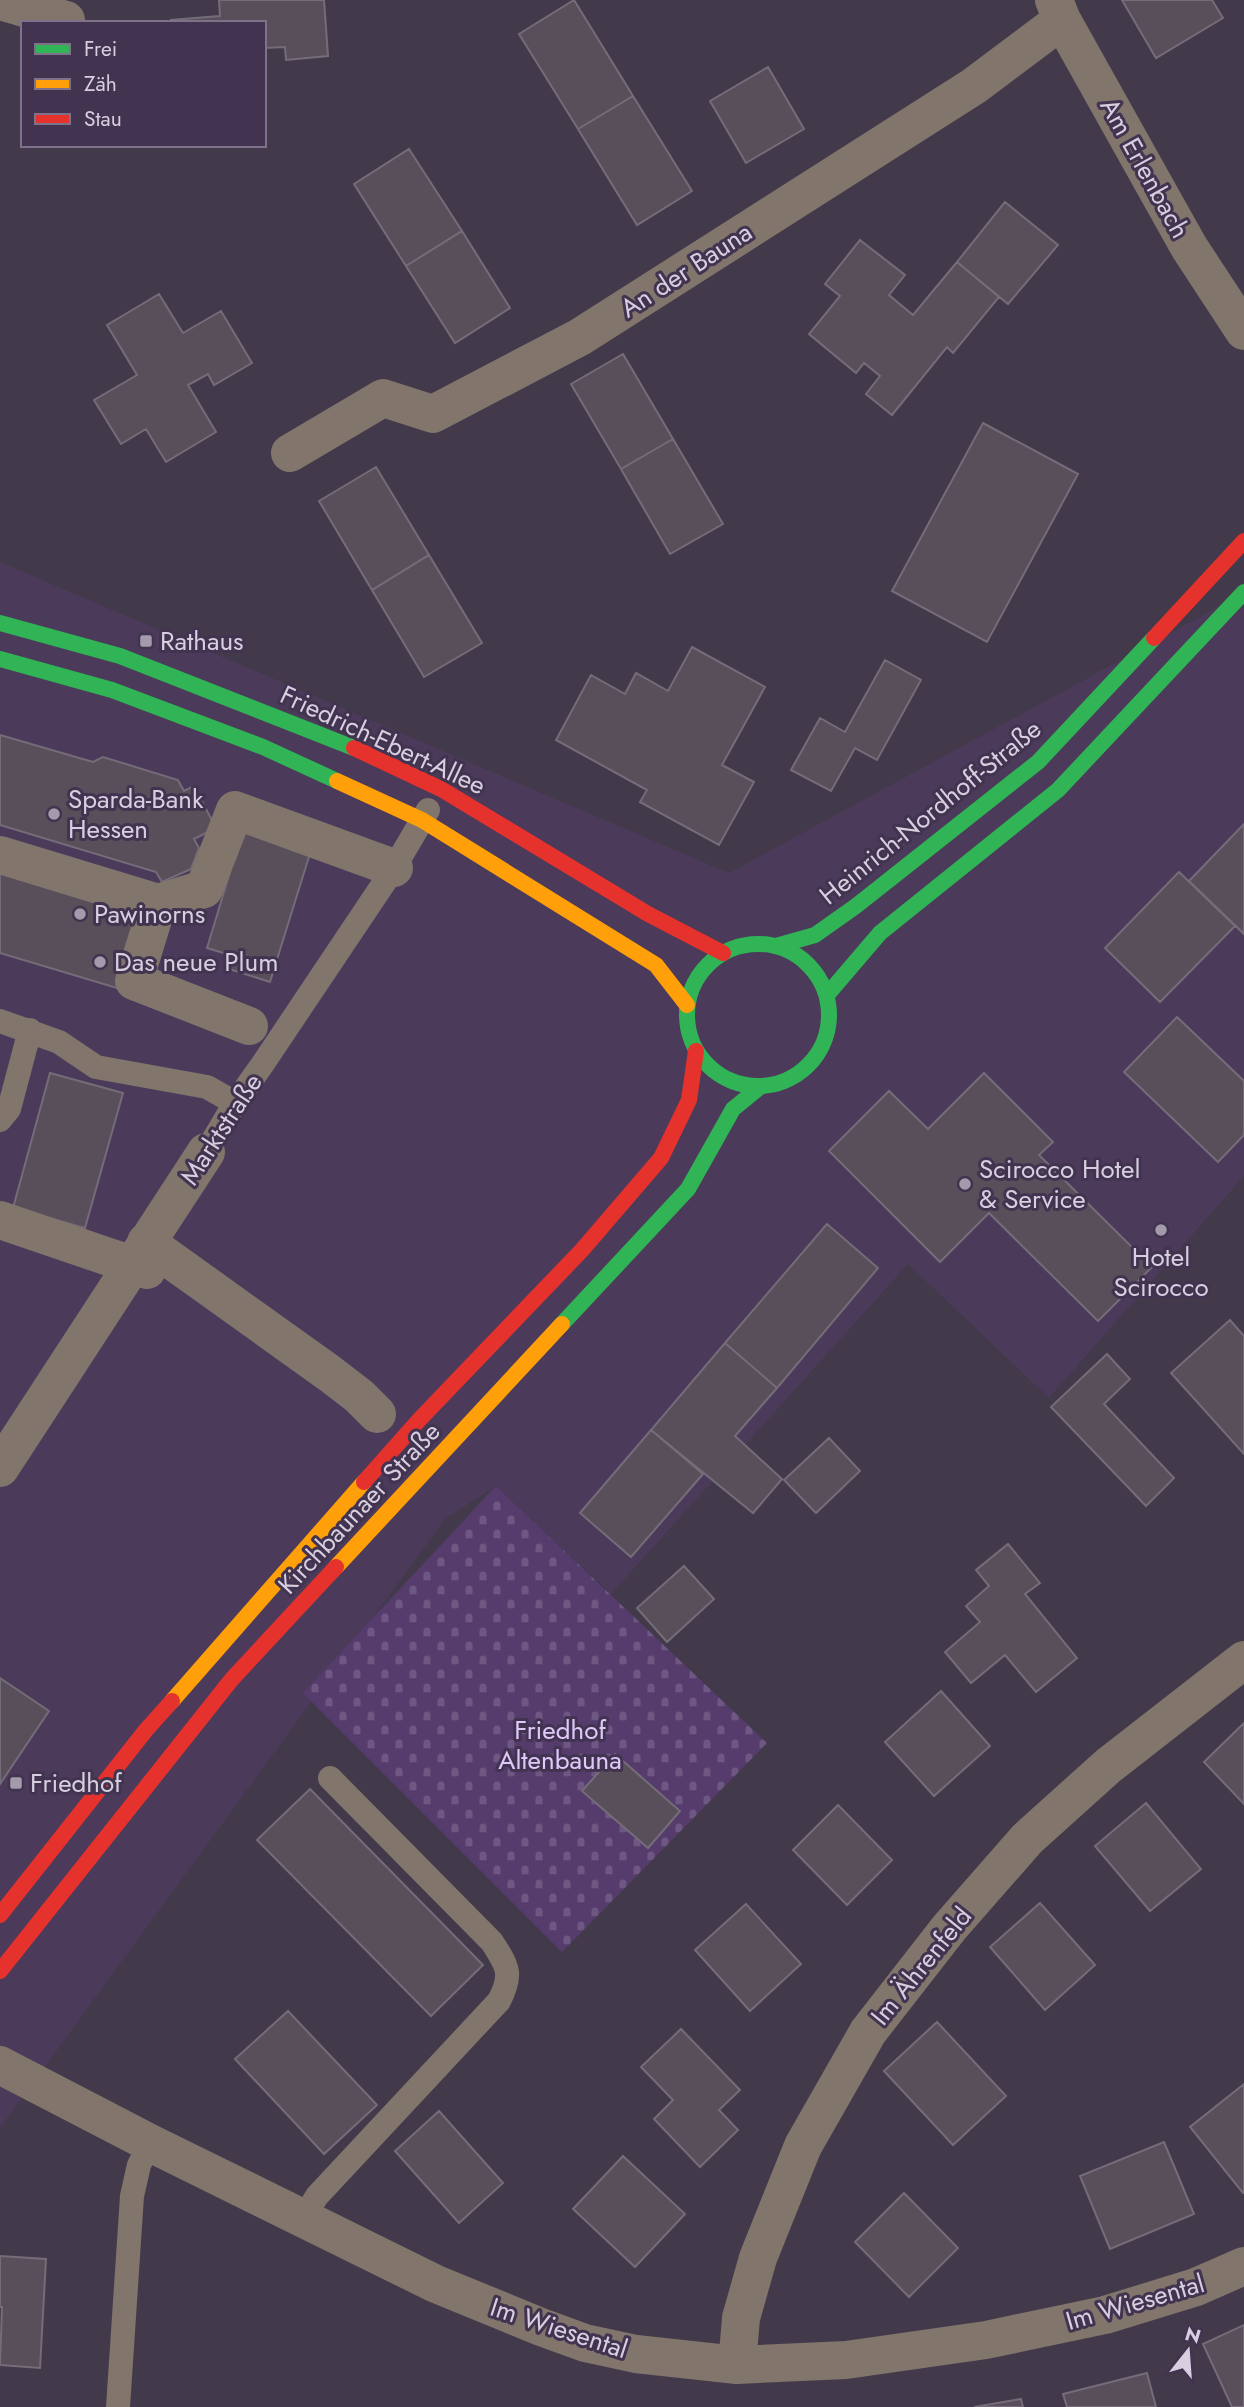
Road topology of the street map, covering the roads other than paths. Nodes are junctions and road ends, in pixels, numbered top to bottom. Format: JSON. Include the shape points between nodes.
{"nodes":[{"id":1,"x":0,"y":1,"type":"edge"},
{"id":2,"x":1058,"y":10,"type":"edge"},
{"id":3,"x":66,"y":20,"type":"dead end"},
{"id":4,"x":1244,"y":331,"type":"edge"},
{"id":5,"x":290,"y":453,"type":"dead end"},
{"id":6,"x":1244,"y":541,"type":"edge"},
{"id":7,"x":1244,"y":592,"type":"edge"},
{"id":8,"x":0,"y":623,"type":"edge"},
{"id":9,"x":0,"y":659,"type":"edge"},
{"id":10,"x":441,"y":789,"type":"junction"},
{"id":11,"x":422,"y":820,"type":"junction"},
{"id":12,"x":0,"y":855,"type":"edge"},
{"id":13,"x":394,"y":868,"type":"junction"},
{"id":14,"x":158,"y":903,"type":"junction"},
{"id":15,"x":776,"y":946,"type":"junction"},
{"id":16,"x":723,"y":953,"type":"junction"},
{"id":17,"x":827,"y":995,"type":"junction"},
{"id":18,"x":687,"y":1005,"type":"junction"},
{"id":19,"x":0,"y":1021,"type":"edge"},
{"id":20,"x":249,"y":1026,"type":"dead end"},
{"id":21,"x":30,"y":1030,"type":"junction"},
{"id":22,"x":696,"y":1051,"type":"junction"},
{"id":23,"x":760,"y":1087,"type":"junction"},
{"id":24,"x":235,"y":1103,"type":"junction"},
{"id":25,"x":0,"y":1120,"type":"edge"},
{"id":26,"x":206,"y":1152,"type":"joint"},
{"id":27,"x":0,"y":1220,"type":"edge"},
{"id":28,"x":142,"y":1259,"type":"junction"},
{"id":29,"x":377,"y":1414,"type":"dead end"},
{"id":30,"x":0,"y":1468,"type":"edge"},
{"id":31,"x":1244,"y":1660,"type":"edge"},
{"id":32,"x":330,"y":1778,"type":"dead end"},
{"id":33,"x":0,"y":1915,"type":"edge"},
{"id":34,"x":0,"y":1971,"type":"edge"},
{"id":35,"x":0,"y":2065,"type":"edge"},
{"id":36,"x":150,"y":2143,"type":"junction"},
{"id":37,"x":303,"y":2219,"type":"junction"},
{"id":38,"x":1244,"y":2266,"type":"edge"},
{"id":39,"x":737,"y":2365,"type":"junction"},
{"id":40,"x":118,"y":2407,"type":"edge"}],
"edges":[{"from":1,"to":3,"type":"street"},
{"from":2,"to":4,"type":"street","name":"Am Erlenbach","via":[[1189,247]]},
{"from":2,"to":5,"type":"street","name":"An der Bauna","via":[[974,86],[580,337],[433,414],[383,398]]},
{"from":6,"to":15,"type":"street","name":"Heinrich-Nordhoff-Straße","via":[[1038,762],[815,935]]},
{"from":7,"to":17,"type":"street","via":[[1058,790],[880,933]]},
{"from":8,"to":10,"type":"street","name":"Friedrich-Ebert-Allee","via":[[120,656],[237,699],[335,738]]},
{"from":9,"to":11,"type":"street","via":[[112,690],[263,747]]},
{"from":10,"to":11,"type":"lane","name":"Marktstraße"},
{"from":10,"to":16,"type":"street","name":"Friedrich-Ebert-Allee","via":[[648,914]]},
{"from":11,"to":13,"type":"lane","name":"Marktstraße"},
{"from":11,"to":18,"type":"street","via":[[656,965]]},
{"from":12,"to":14,"type":"street"},
{"from":13,"to":14,"type":"street","via":[[235,810],[204,889]]},
{"from":13,"to":24,"type":"lane","name":"Marktstraße"},
{"from":14,"to":20,"type":"street","via":[[134,981]]},
{"from":15,"to":16,"type":"street","via":[[740,946]]},
{"from":15,"to":17,"type":"street","via":[[798,956],[816,973]]},
{"from":16,"to":18,"type":"street","via":[[706,966]]},
{"from":17,"to":23,"type":"street","via":[[828,1028],[815,1058],[791,1079]]},
{"from":18,"to":22,"type":"street","via":[[688,1029]]},
{"from":19,"to":21,"type":"lane"},
{"from":21,"to":24,"type":"lane","via":[[59,1042],[96,1067],[207,1087]]},
{"from":21,"to":25,"type":"lane","via":[[9,1109]]},
{"from":22,"to":23,"type":"street","via":[[723,1078]]},
{"from":22,"to":33,"type":"street","name":"Kirchbaunaer Straße","via":[[689,1100],[661,1158],[582,1250],[419,1420],[146,1730]]},
{"from":23,"to":34,"type":"street","name":"Kirchbaunaer Straße","via":[[733,1109],[688,1189],[232,1679]]},
{"from":24,"to":26,"type":"lane","name":"Marktstraße"},
{"from":26,"to":28,"type":"street","name":"Marktstraße"},
{"from":27,"to":28,"type":"street"},
{"from":28,"to":29,"type":"street","via":[[329,1373]]},
{"from":28,"to":30,"type":"street","name":"Marktstraße","via":[[89,1330]]},
{"from":31,"to":39,"type":"street","name":"Im Ährenfeld","via":[[1108,1766],[1027,1839],[949,1928],[868,2032],[803,2146],[758,2258],[741,2318]]},
{"from":32,"to":37,"type":"lane","via":[[492,1942],[504,1962],[508,1983],[499,2000],[317,2196]]},
{"from":35,"to":36,"type":"street","name":"Im Wiesental"},
{"from":36,"to":37,"type":"street","name":"Im Wiesental"},
{"from":36,"to":40,"type":"lane","via":[[132,2196]]},
{"from":37,"to":39,"type":"street","name":"Im Wiesental","via":[[436,2284],[585,2343],[636,2354]]},
{"from":38,"to":39,"type":"street","name":"Im Wiesental","via":[[1196,2287],[1105,2315],[986,2340],[846,2360]]}]}
